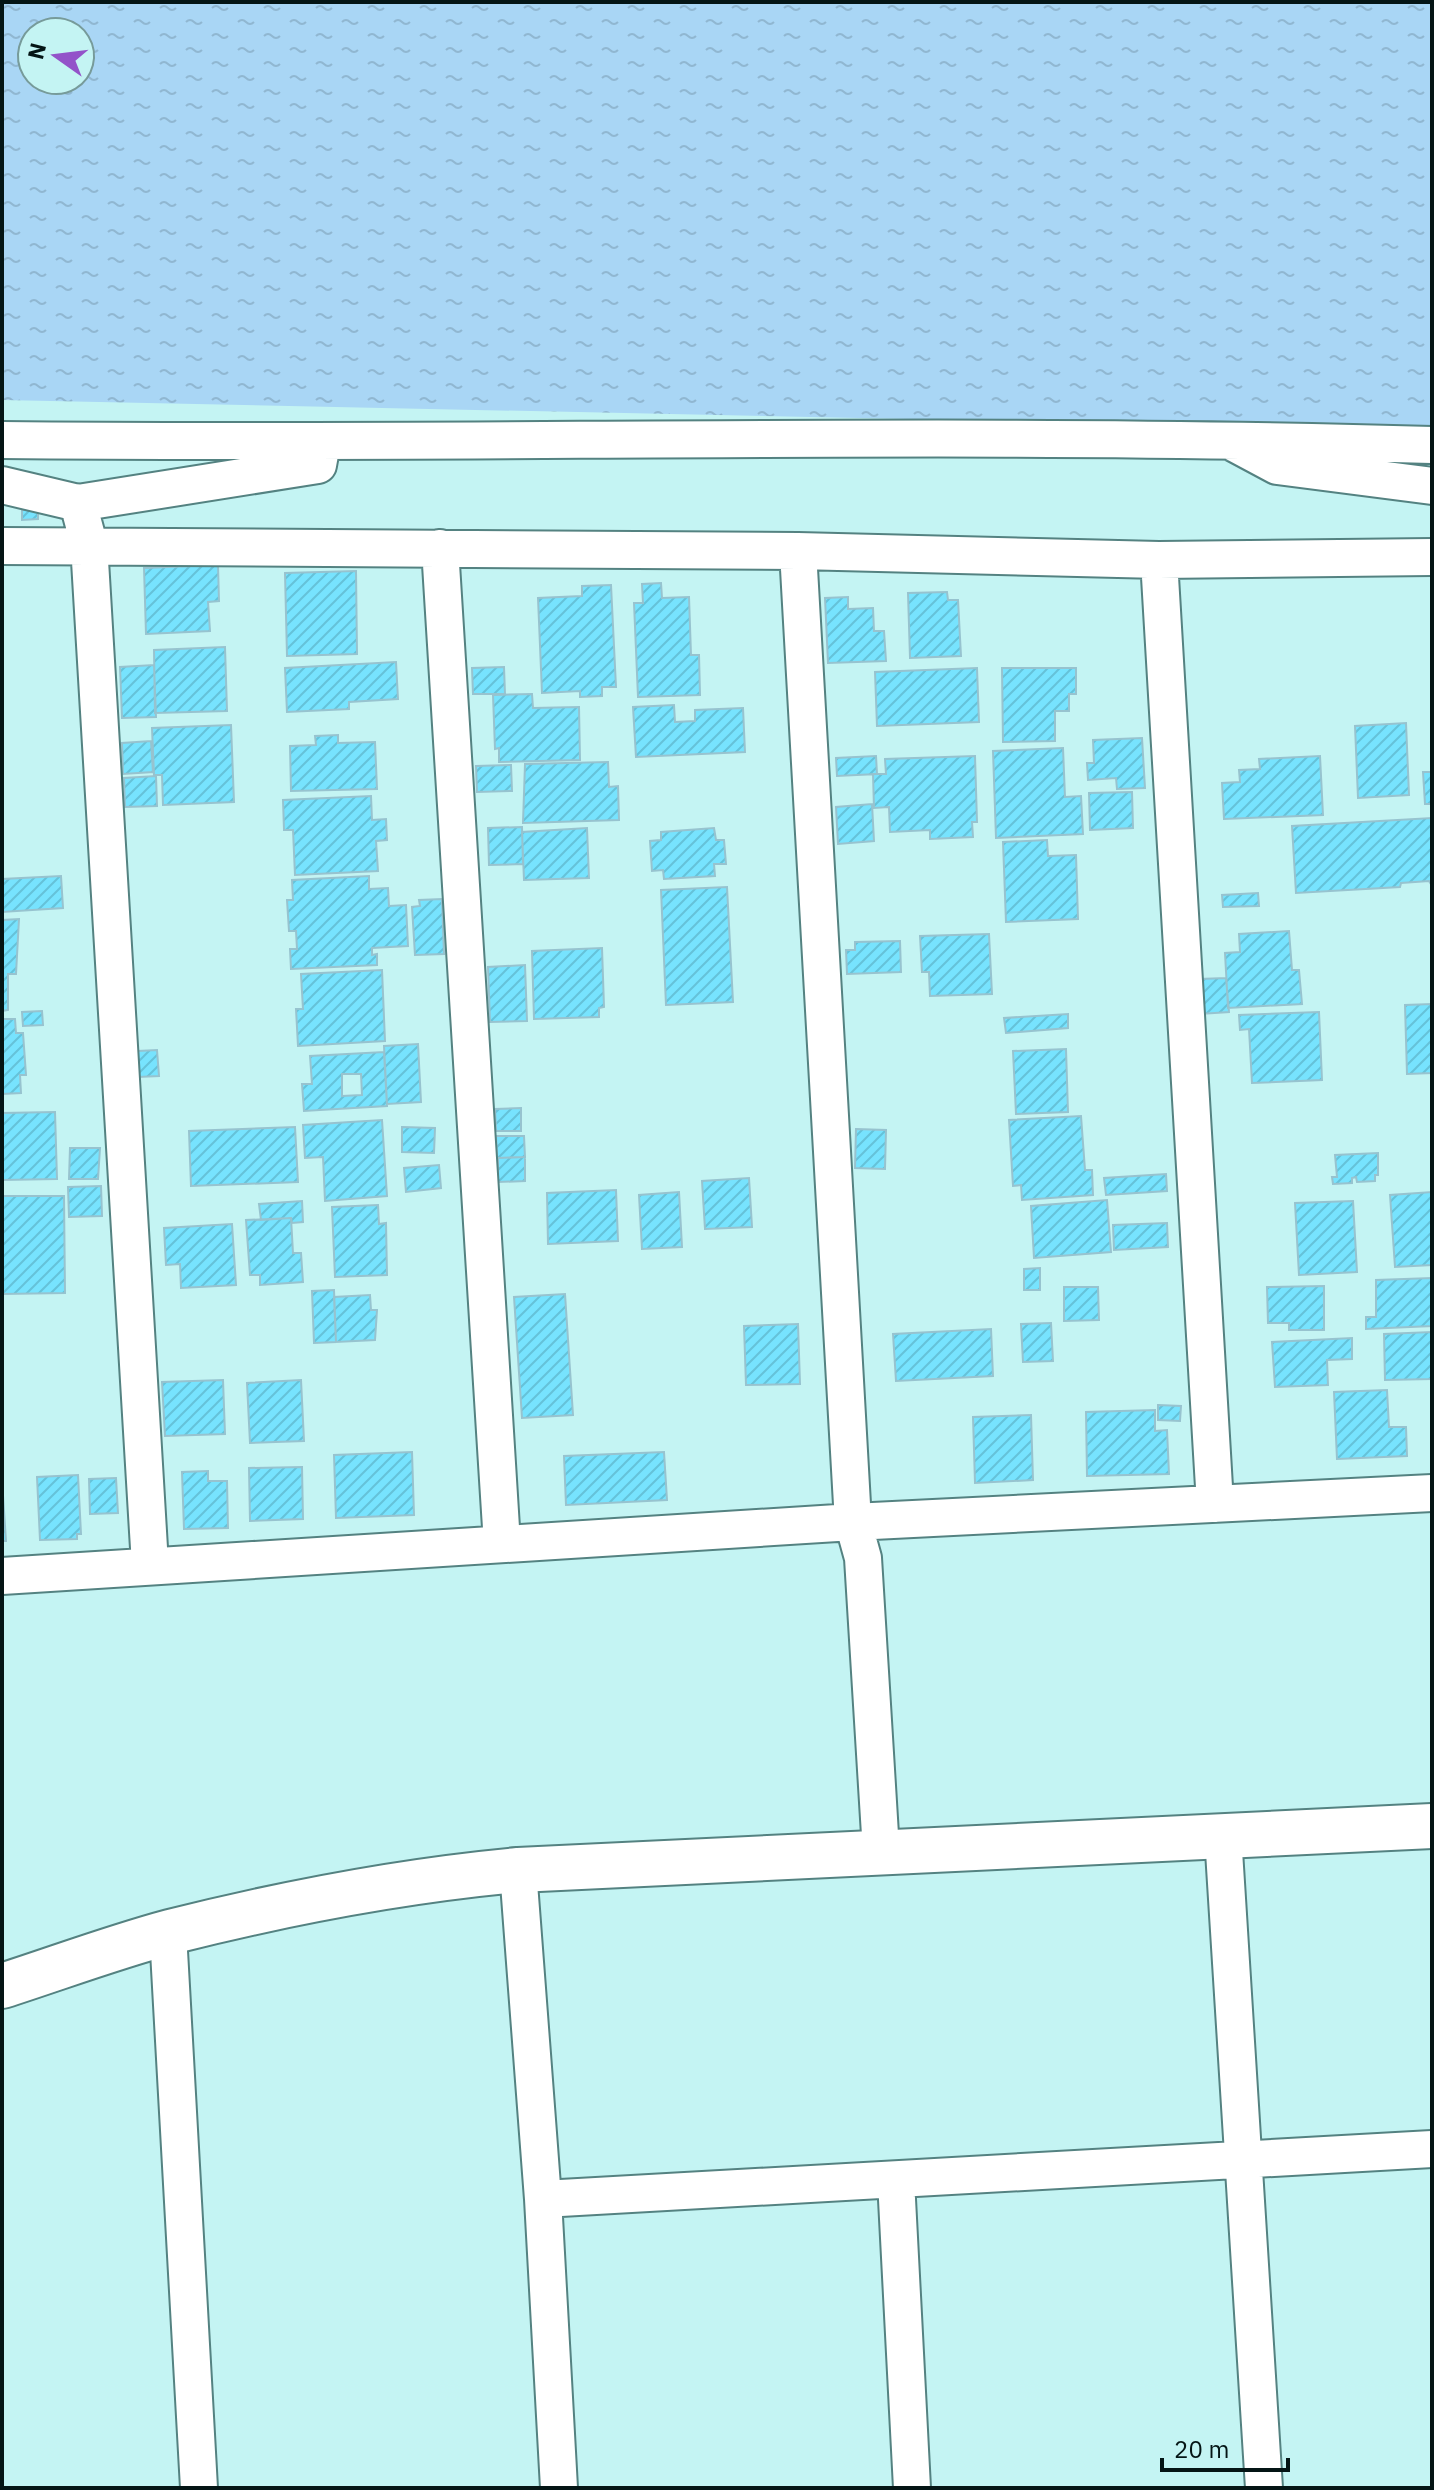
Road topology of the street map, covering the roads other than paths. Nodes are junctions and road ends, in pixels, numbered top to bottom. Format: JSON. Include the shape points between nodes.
{"nodes":[{"id":1,"x":1225,"y":439,"type":"junction"},
{"id":2,"x":2,"y":440,"type":"edge"},
{"id":3,"x":322,"y":443,"type":"junction"},
{"id":4,"x":1432,"y":445,"type":"edge"},
{"id":5,"x":2,"y":485,"type":"edge"},
{"id":6,"x":1432,"y":486,"type":"edge"},
{"id":7,"x":78,"y":503,"type":"junction"},
{"id":8,"x":89,"y":544,"type":"junction"},
{"id":9,"x":2,"y":546,"type":"edge"},
{"id":10,"x":440,"y":548,"type":"junction"},
{"id":11,"x":798,"y":551,"type":"junction"},
{"id":12,"x":1432,"y":557,"type":"edge"},
{"id":13,"x":1159,"y":560,"type":"junction"},
{"id":14,"x":1432,"y":1493,"type":"edge"},
{"id":15,"x":1215,"y":1504,"type":"junction"},
{"id":16,"x":853,"y":1522,"type":"junction"},
{"id":17,"x":502,"y":1544,"type":"junction"},
{"id":18,"x":150,"y":1565,"type":"junction"},
{"id":19,"x":2,"y":1576,"type":"edge"},
{"id":20,"x":1432,"y":1826,"type":"edge"},
{"id":21,"x":1223,"y":1835,"type":"junction"},
{"id":22,"x":881,"y":1851,"type":"junction"},
{"id":23,"x":518,"y":1870,"type":"junction"},
{"id":24,"x":168,"y":1933,"type":"junction"},
{"id":25,"x":2,"y":1986,"type":"edge"},
{"id":26,"x":1432,"y":2149,"type":"edge"},
{"id":27,"x":1241,"y":2159,"type":"junction"},
{"id":28,"x":896,"y":2180,"type":"junction"},
{"id":29,"x":543,"y":2199,"type":"junction"},
{"id":30,"x":199,"y":2488,"type":"edge"},
{"id":31,"x":559,"y":2488,"type":"edge"},
{"id":32,"x":912,"y":2488,"type":"edge"},
{"id":33,"x":1264,"y":2488,"type":"edge"}],
"edges":[{"from":1,"to":3,"type":"street"},
{"from":1,"to":4,"type":"street"},
{"from":1,"to":6,"type":"street","via":[[1277,466]]},
{"from":2,"to":3,"type":"street"},
{"from":3,"to":7,"type":"street","via":[[318,465]]},
{"from":5,"to":7,"type":"street"},
{"from":7,"to":8,"type":"street"},
{"from":8,"to":9,"type":"street"},
{"from":8,"to":10,"type":"street"},
{"from":8,"to":18,"type":"street"},
{"from":10,"to":11,"type":"street"},
{"from":10,"to":17,"type":"street"},
{"from":11,"to":13,"type":"street"},
{"from":11,"to":16,"type":"street"},
{"from":12,"to":13,"type":"street"},
{"from":13,"to":15,"type":"street"},
{"from":14,"to":15,"type":"street"},
{"from":15,"to":16,"type":"street"},
{"from":16,"to":17,"type":"street"},
{"from":16,"to":22,"type":"street","via":[[863,1558]]},
{"from":17,"to":18,"type":"street"},
{"from":18,"to":19,"type":"street"},
{"from":20,"to":21,"type":"street"},
{"from":21,"to":22,"type":"street"},
{"from":21,"to":27,"type":"street"},
{"from":22,"to":23,"type":"street"},
{"from":23,"to":24,"type":"street","via":[[413,1880]]},
{"from":23,"to":29,"type":"street"},
{"from":24,"to":25,"type":"street"},
{"from":24,"to":30,"type":"street"},
{"from":26,"to":27,"type":"street"},
{"from":27,"to":28,"type":"street"},
{"from":27,"to":33,"type":"street"},
{"from":28,"to":29,"type":"street"},
{"from":28,"to":32,"type":"street"},
{"from":29,"to":31,"type":"street"}]}
